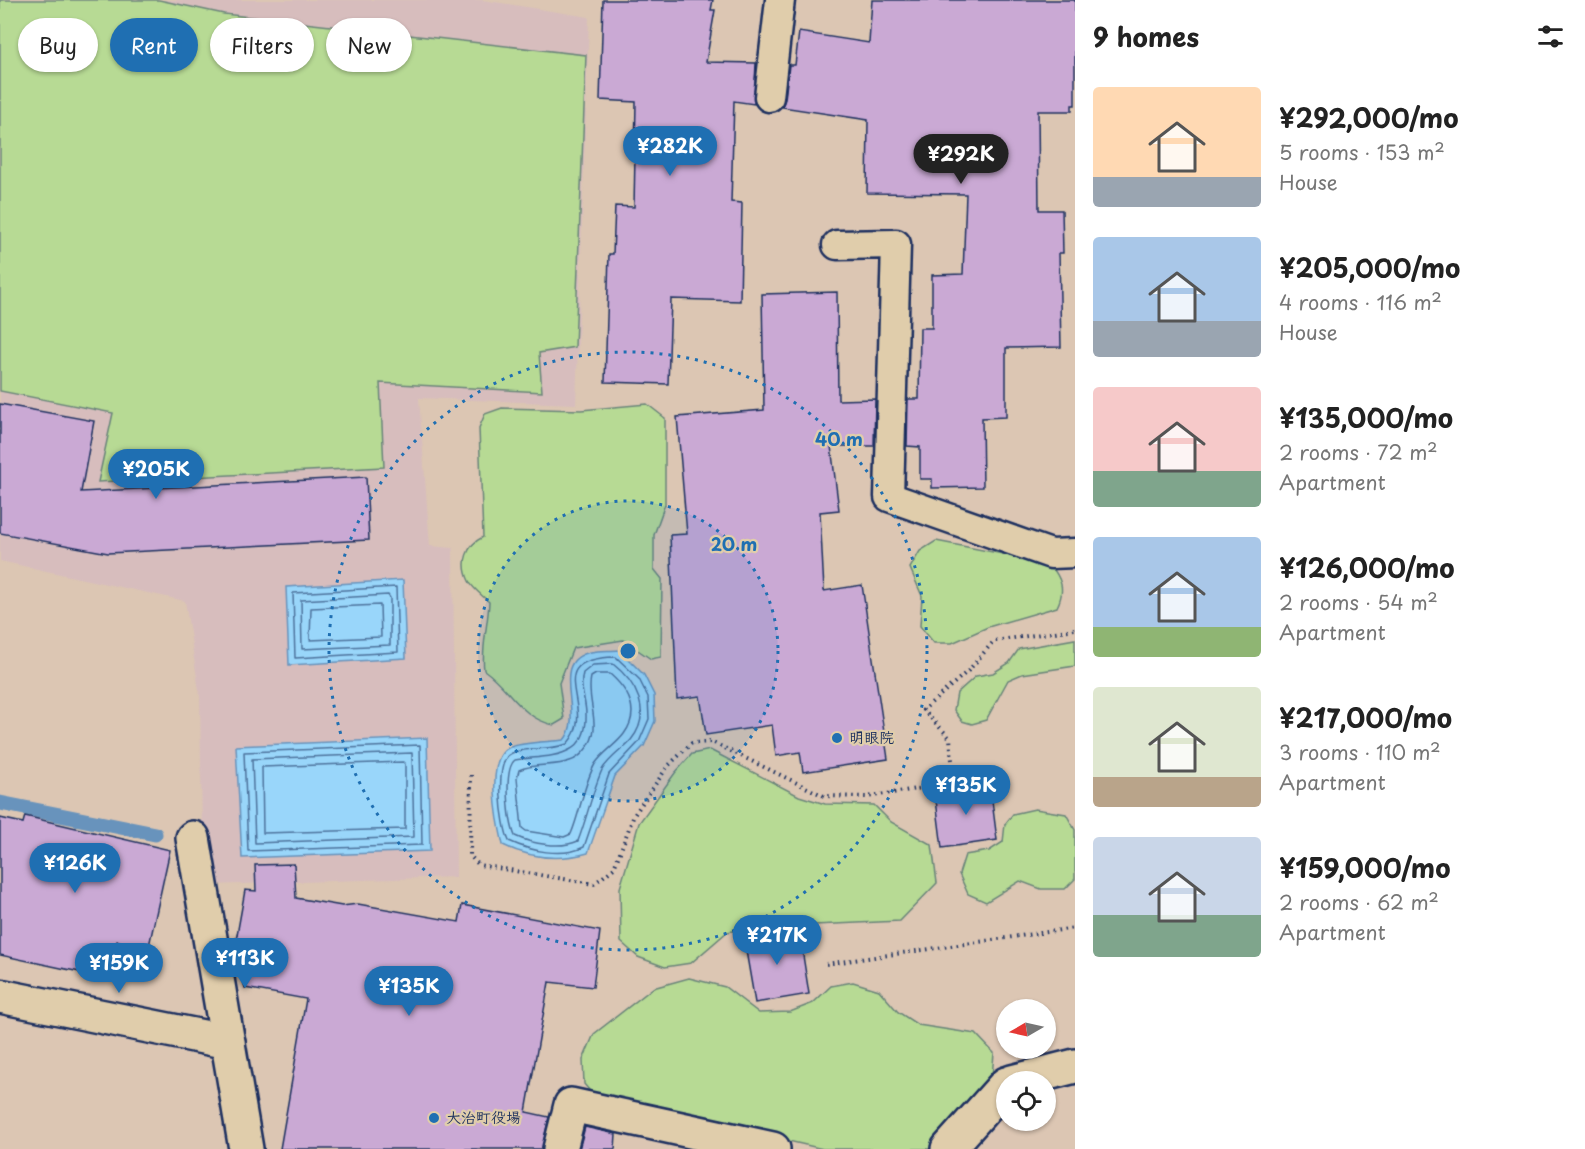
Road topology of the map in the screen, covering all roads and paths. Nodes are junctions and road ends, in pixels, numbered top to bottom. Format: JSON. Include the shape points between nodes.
{"nodes":[{"id":1,"x":780,"y":0,"type":"edge"},
{"id":2,"x":769,"y":97,"type":"dead end"},
{"id":3,"x":837,"y":245,"type":"dead end"},
{"id":4,"x":1075,"y":553,"type":"edge"},
{"id":5,"x":1075,"y":629,"type":"edge"},
{"id":6,"x":471,"y":775,"type":"dead end"},
{"id":7,"x":194,"y":838,"type":"dead end"},
{"id":8,"x":1075,"y":928,"type":"edge"},
{"id":9,"x":826,"y":964,"type":"dead end"},
{"id":10,"x":0,"y":996,"type":"edge"},
{"id":11,"x":228,"y":1042,"type":"junction"},
{"id":12,"x":1075,"y":1066,"type":"edge"},
{"id":13,"x":1055,"y":1071,"type":"edge"},
{"id":14,"x":996,"y":1095,"type":"edge"},
{"id":15,"x":246,"y":1149,"type":"edge"},
{"id":16,"x":561,"y":1149,"type":"edge"},
{"id":17,"x":773,"y":1149,"type":"edge"},
{"id":18,"x":948,"y":1149,"type":"edge"}],
"edges":[{"from":1,"to":2,"type":"lane"},
{"from":3,"to":4,"type":"lane","via":[[896,244],[889,496],[1051,554]]},
{"from":5,"to":6,"type":"path","via":[[994,641],[968,671],[923,710],[950,738],[954,783],[867,797],[824,796],[712,742],[692,743],[668,766],[634,815],[614,868],[594,884],[479,865],[470,856]]},
{"from":7,"to":11,"type":"street"},
{"from":8,"to":9,"type":"path"},
{"from":10,"to":11,"type":"street"},
{"from":11,"to":15,"type":"street"},
{"from":12,"to":13,"type":"street"},
{"from":14,"to":18,"type":"street"},
{"from":16,"to":17,"type":"street","via":[[571,1105]]}]}
